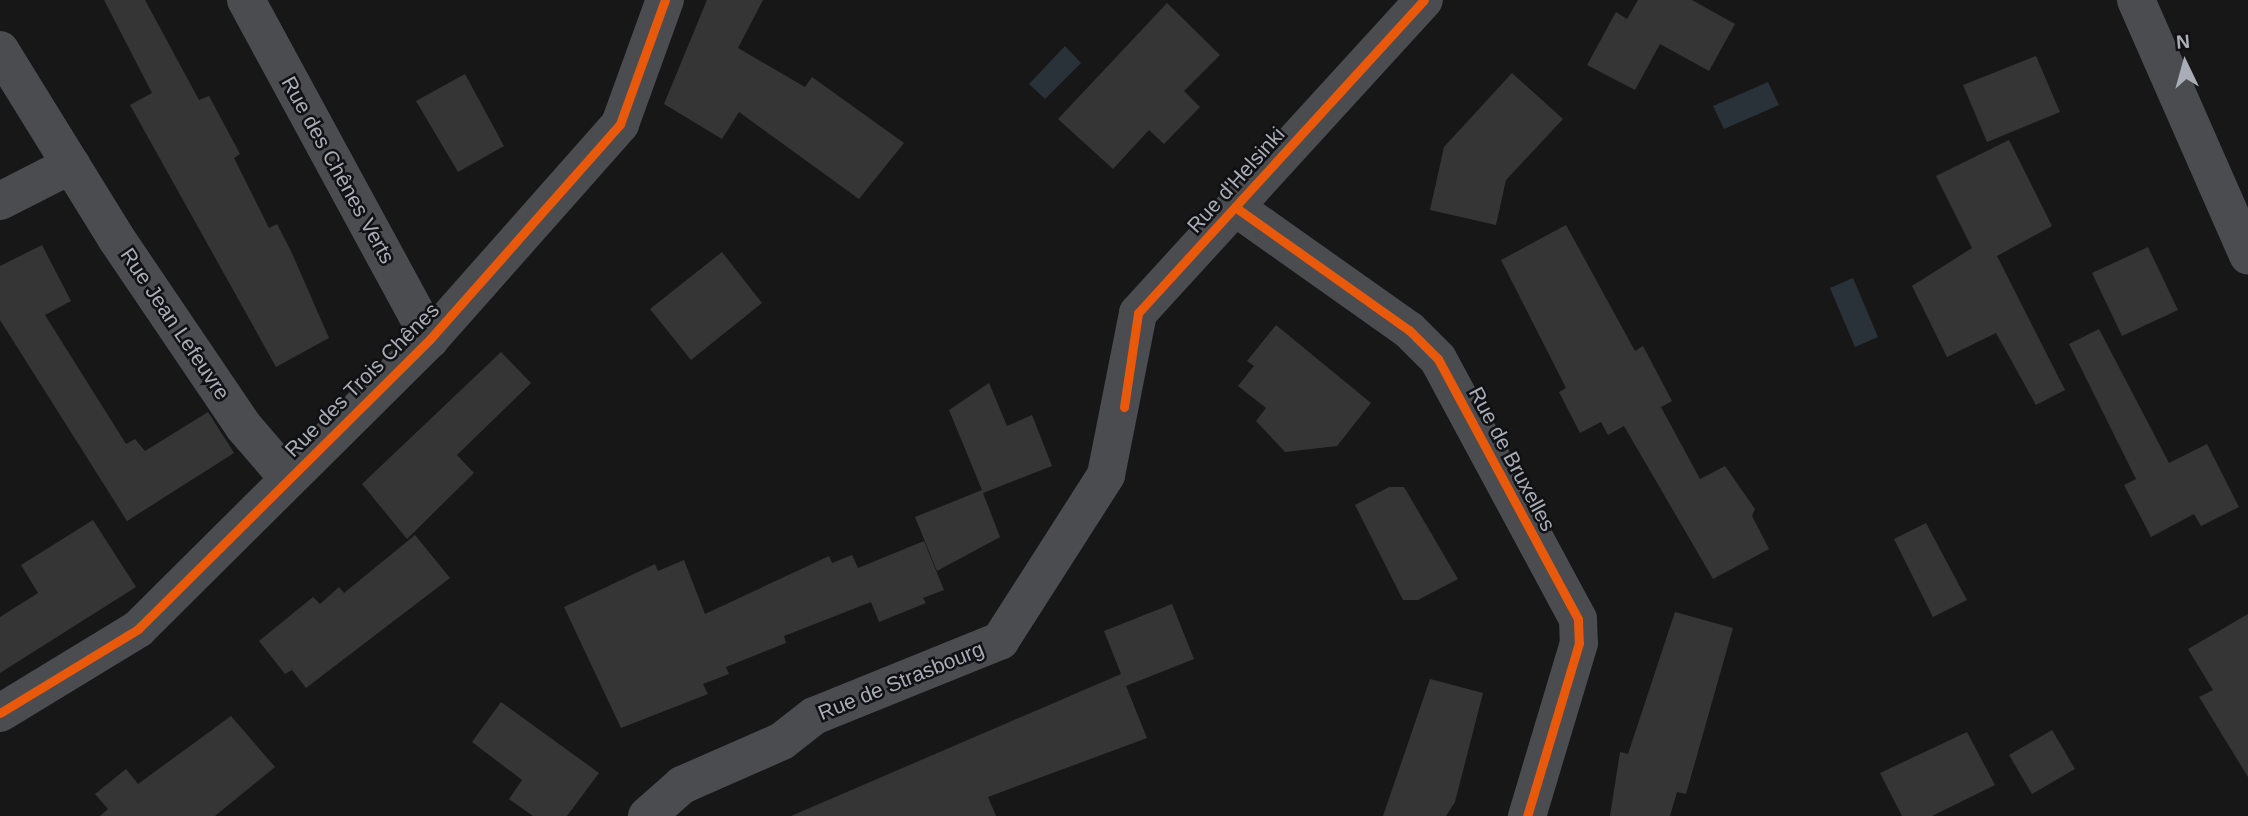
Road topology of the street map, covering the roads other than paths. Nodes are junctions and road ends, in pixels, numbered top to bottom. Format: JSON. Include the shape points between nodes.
{"nodes":[{"id":1,"x":246,"y":0,"type":"edge"},
{"id":2,"x":664,"y":0,"type":"edge"},
{"id":3,"x":1424,"y":0,"type":"edge"},
{"id":4,"x":2136,"y":0,"type":"edge"},
{"id":5,"x":0,"y":50,"type":"edge"},
{"id":6,"x":71,"y":164,"type":"junction"},
{"id":7,"x":0,"y":201,"type":"edge"},
{"id":8,"x":1235,"y":206,"type":"junction"},
{"id":9,"x":2248,"y":255,"type":"edge"},
{"id":10,"x":430,"y":339,"type":"junction"},
{"id":11,"x":1124,"y":407,"type":"joint"},
{"id":12,"x":287,"y":477,"type":"junction"},
{"id":13,"x":0,"y":713,"type":"edge"},
{"id":14,"x":648,"y":816,"type":"edge"},
{"id":15,"x":1527,"y":816,"type":"edge"}],
"edges":[{"from":1,"to":10,"type":"street","name":"Rue des Chênes Verts"},
{"from":2,"to":10,"type":"street","name":"Rue des Trois Chênes","via":[[620,124]]},
{"from":3,"to":8,"type":"street","name":"Rue d'Helsinki"},
{"from":4,"to":9,"type":"street"},
{"from":5,"to":6,"type":"street","name":"Rue Jean Lefeuvre"},
{"from":6,"to":7,"type":"street"},
{"from":6,"to":12,"type":"street","name":"Rue Jean Lefeuvre","via":[[244,427]]},
{"from":8,"to":11,"type":"street","name":"Rue d'Helsinki","via":[[1138,313]]},
{"from":8,"to":15,"type":"street","name":"Rue de Bruxelles","via":[[1409,330],[1438,359],[1578,619],[1579,643]]},
{"from":10,"to":12,"type":"street","name":"Rue des Trois Chênes"},
{"from":11,"to":14,"type":"street","name":"Rue de Strasbourg","via":[[1107,475],[1000,641],[814,716],[782,741],[682,785]]},
{"from":12,"to":13,"type":"street","name":"Rue des Trois Chênes","via":[[138,629]]}]}
